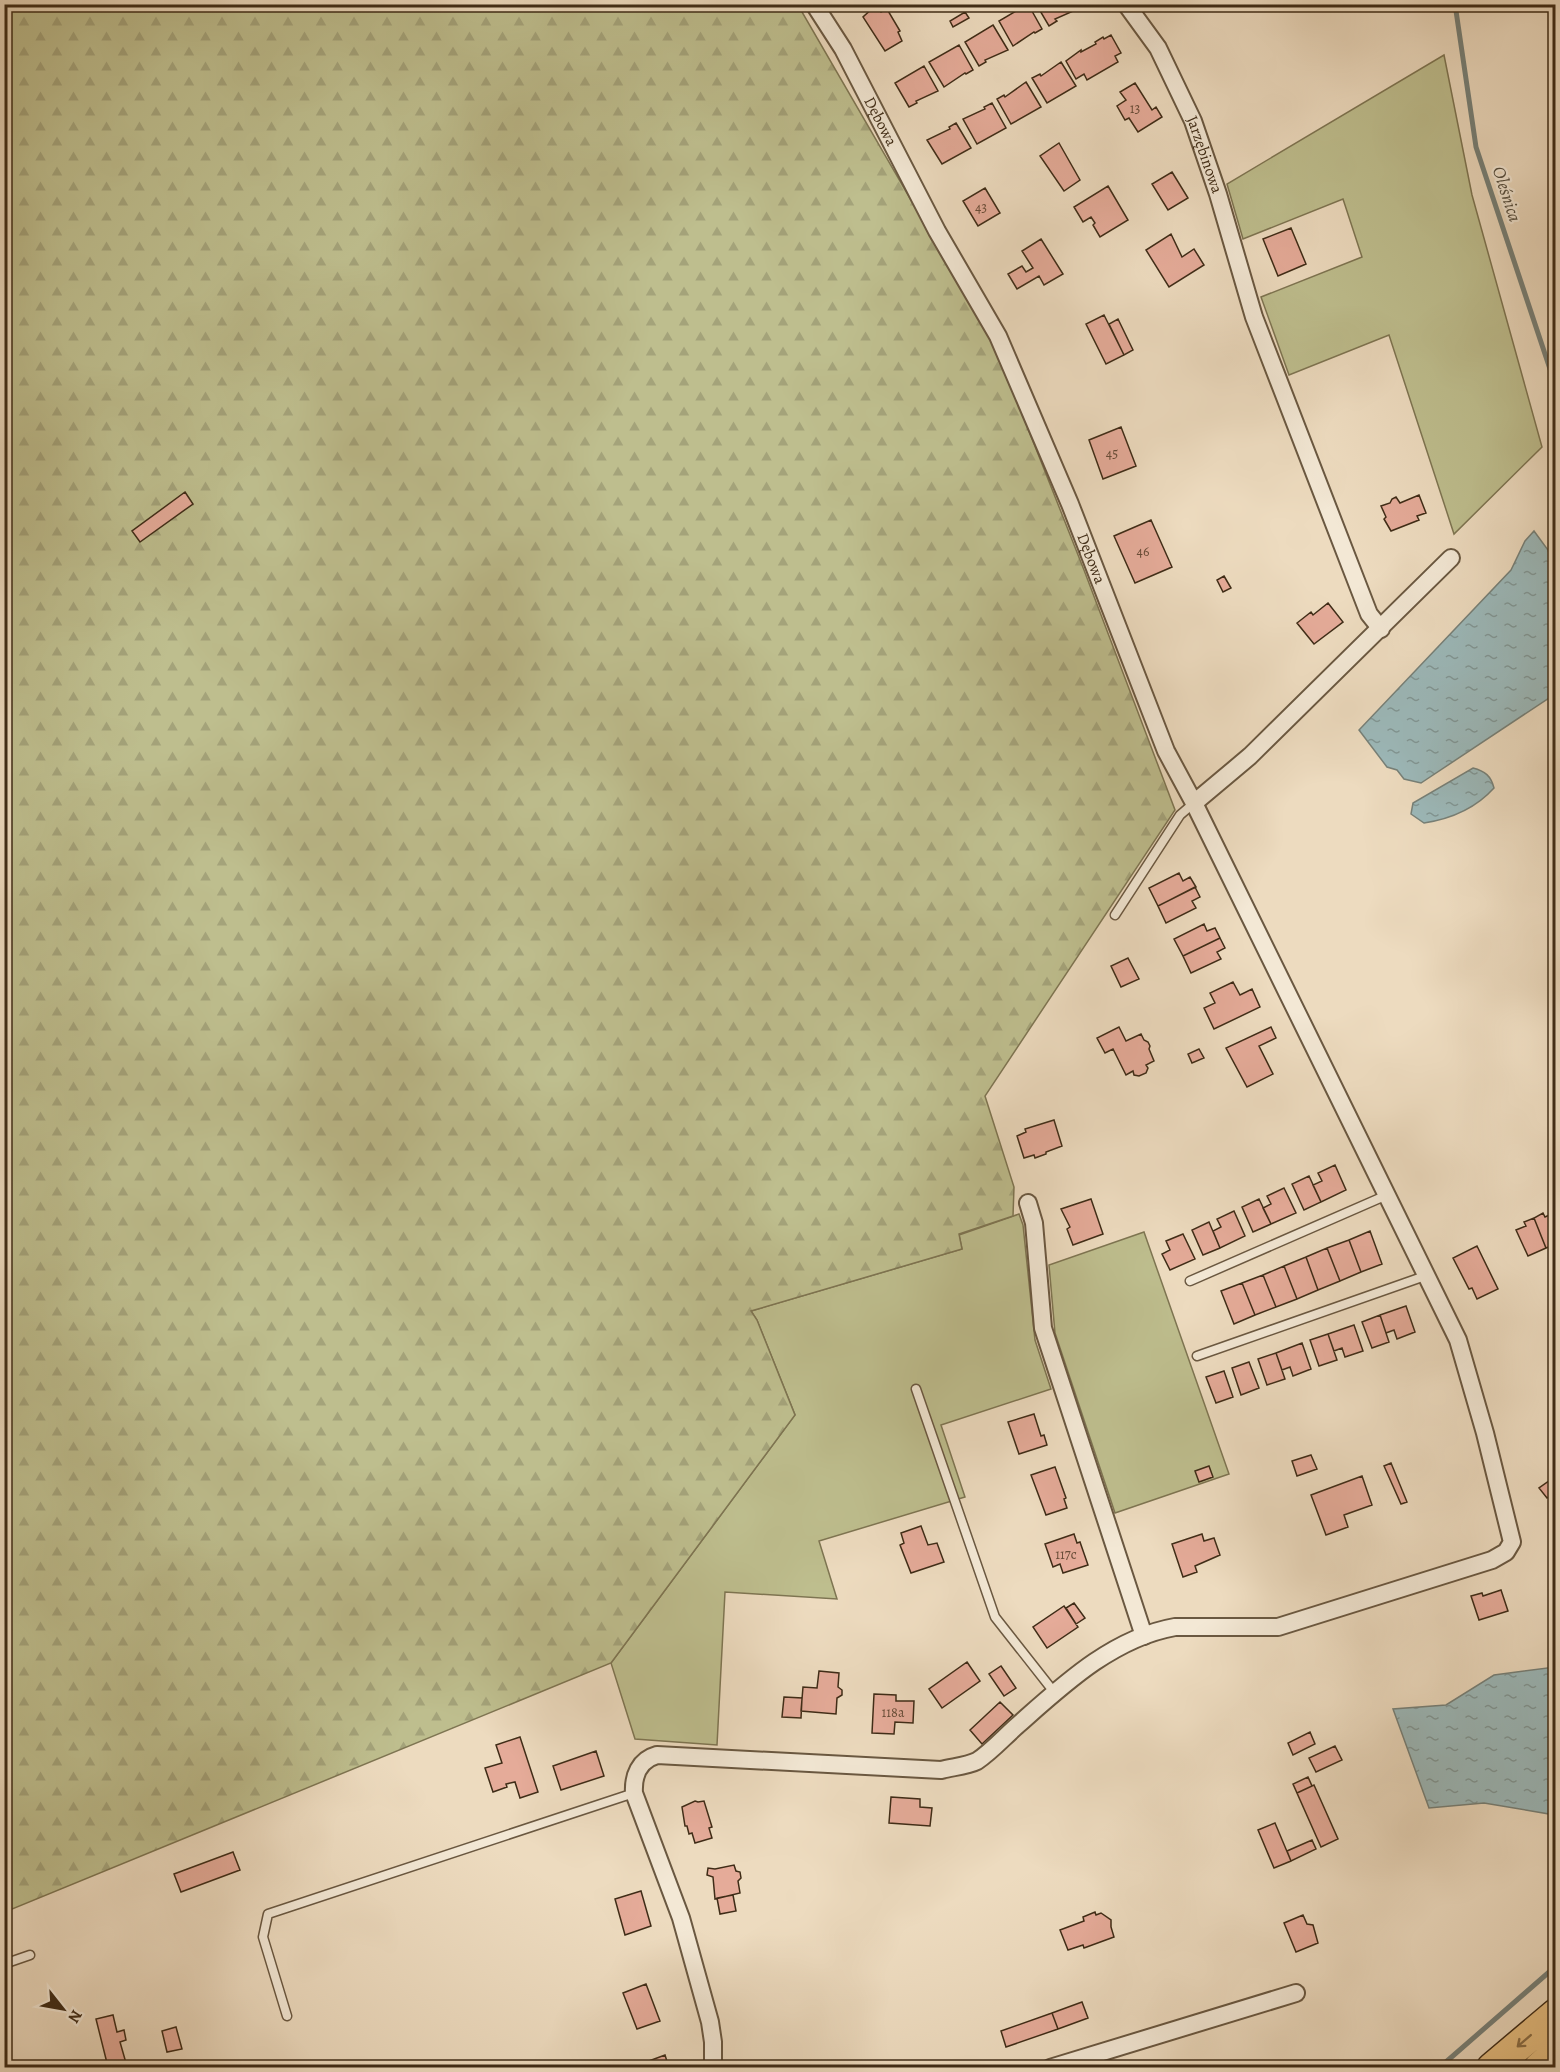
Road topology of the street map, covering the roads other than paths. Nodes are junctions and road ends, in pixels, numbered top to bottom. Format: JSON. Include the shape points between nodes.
{"nodes":[{"id":1,"x":814,"y":4,"type":"edge"},
{"id":2,"x":1126,"y":4,"type":"edge"},
{"id":3,"x":1451,"y":558,"type":"dead end"},
{"id":4,"x":1380,"y":629,"type":"junction"},
{"id":5,"x":1194,"y":803,"type":"junction"},
{"id":6,"x":1115,"y":915,"type":"dead end"},
{"id":7,"x":1387,"y":1195,"type":"junction"},
{"id":8,"x":1028,"y":1203,"type":"dead end"},
{"id":9,"x":1425,"y":1276,"type":"junction"},
{"id":10,"x":1191,"y":1281,"type":"dead end"},
{"id":11,"x":1197,"y":1356,"type":"dead end"},
{"id":12,"x":916,"y":1389,"type":"dead end"},
{"id":13,"x":1144,"y":1636,"type":"junction"},
{"id":14,"x":1054,"y":1692,"type":"junction"},
{"id":15,"x":634,"y":1793,"type":"junction"},
{"id":16,"x":30,"y":1955,"type":"dead end"},
{"id":17,"x":4,"y":1964,"type":"edge"},
{"id":18,"x":1296,"y":1993,"type":"dead end"},
{"id":19,"x":1556,"y":2014,"type":"edge"},
{"id":20,"x":287,"y":2016,"type":"dead end"},
{"id":21,"x":1556,"y":2053,"type":"edge"},
{"id":22,"x":713,"y":2067,"type":"edge"},
{"id":23,"x":1050,"y":2067,"type":"edge"},
{"id":24,"x":1492,"y":2067,"type":"edge"},
{"id":25,"x":1539,"y":2067,"type":"edge"}],
"edges":[{"from":1,"to":5,"type":"street","name":"Dębowa","via":[[843,49],[937,231],[998,336],[1070,504],[1166,751]]},
{"from":2,"to":4,"type":"street","name":"Jarzębinowa","via":[[1158,48],[1193,121],[1254,317],[1369,614]]},
{"from":3,"to":4,"type":"street"},
{"from":4,"to":5,"type":"street","via":[[1250,756]]},
{"from":5,"to":6,"type":"lane","via":[[1180,815]]},
{"from":5,"to":7,"type":"street","name":"Dębowa"},
{"from":7,"to":9,"type":"street","name":"Dębowa"},
{"from":7,"to":10,"type":"lane"},
{"from":8,"to":13,"type":"street","via":[[1035,1223],[1043,1328]]},
{"from":9,"to":11,"type":"lane"},
{"from":9,"to":13,"type":"street","name":"Dębowa","via":[[1458,1340],[1511,1532],[1512,1542],[1506,1552],[1492,1560],[1278,1627],[1175,1628]]},
{"from":12,"to":14,"type":"lane","via":[[995,1617]]},
{"from":13,"to":14,"type":"street","via":[[1100,1658]]},
{"from":14,"to":15,"type":"street","via":[[973,1762],[941,1770],[657,1755],[641,1764]]},
{"from":15,"to":20,"type":"lane","via":[[268,1914],[263,1937]]},
{"from":15,"to":22,"type":"street","via":[[681,1918],[710,2022]]},
{"from":16,"to":17,"type":"lane"},
{"from":18,"to":23,"type":"street"},
{"from":19,"to":24,"type":"highway","one_way":true},
{"from":21,"to":25,"type":"highway"}]}
